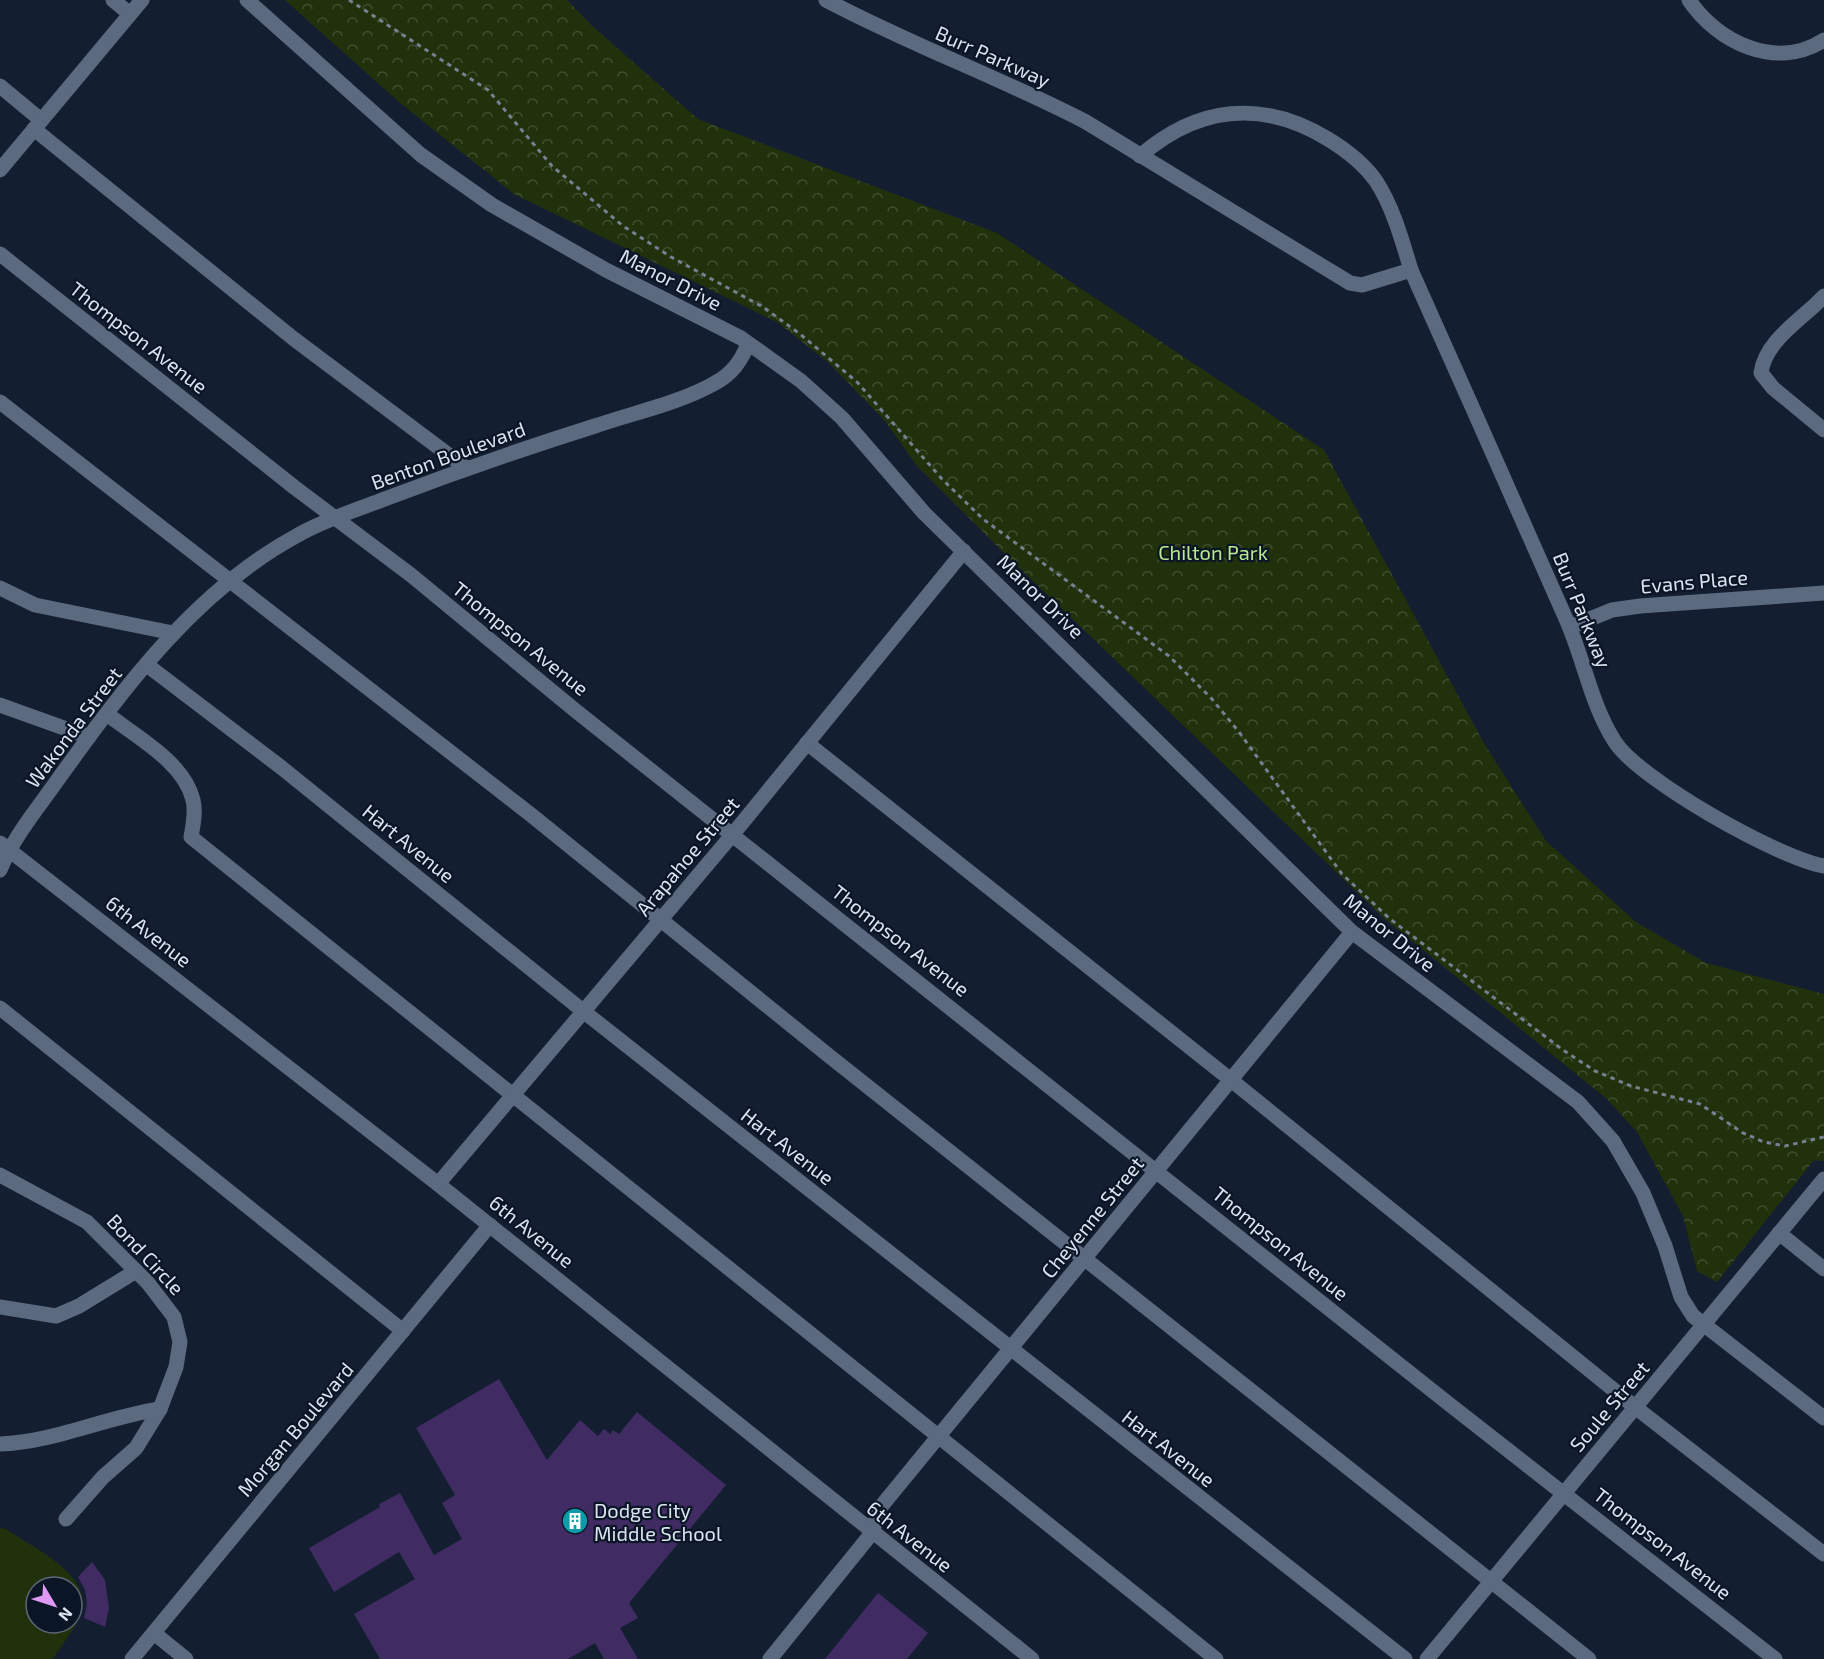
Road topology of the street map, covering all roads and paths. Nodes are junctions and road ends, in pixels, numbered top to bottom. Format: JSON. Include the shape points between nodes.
{"nodes":[{"id":1,"x":113,"y":0,"type":"edge"},
{"id":2,"x":142,"y":0,"type":"edge"},
{"id":3,"x":248,"y":0,"type":"edge"},
{"id":4,"x":350,"y":0,"type":"edge"},
{"id":5,"x":826,"y":0,"type":"edge"},
{"id":6,"x":1689,"y":0,"type":"edge"},
{"id":7,"x":130,"y":14,"type":"junction"},
{"id":8,"x":1824,"y":39,"type":"edge"},
{"id":9,"x":0,"y":86,"type":"edge"},
{"id":10,"x":38,"y":124,"type":"junction"},
{"id":11,"x":1140,"y":156,"type":"junction"},
{"id":12,"x":0,"y":170,"type":"edge"},
{"id":13,"x":0,"y":254,"type":"edge"},
{"id":14,"x":1411,"y":270,"type":"junction"},
{"id":15,"x":1824,"y":296,"type":"edge"},
{"id":16,"x":748,"y":344,"type":"junction"},
{"id":17,"x":0,"y":402,"type":"edge"},
{"id":18,"x":1824,"y":430,"type":"edge"},
{"id":19,"x":466,"y":468,"type":"junction"},
{"id":20,"x":336,"y":518,"type":"junction"},
{"id":21,"x":964,"y":551,"type":"junction"},
{"id":22,"x":229,"y":580,"type":"junction"},
{"id":23,"x":0,"y":588,"type":"edge"},
{"id":24,"x":1824,"y":593,"type":"edge"},
{"id":25,"x":1570,"y":627,"type":"junction"},
{"id":26,"x":173,"y":633,"type":"junction"},
{"id":27,"x":147,"y":665,"type":"junction"},
{"id":28,"x":0,"y":705,"type":"edge"},
{"id":29,"x":107,"y":714,"type":"junction"},
{"id":30,"x":89,"y":737,"type":"junction"},
{"id":31,"x":807,"y":743,"type":"junction"},
{"id":32,"x":733,"y":834,"type":"junction"},
{"id":33,"x":4,"y":846,"type":"edge"},
{"id":34,"x":1824,"y":866,"type":"edge"},
{"id":35,"x":0,"y":870,"type":"edge"},
{"id":36,"x":661,"y":920,"type":"junction"},
{"id":37,"x":1352,"y":932,"type":"junction"},
{"id":38,"x":0,"y":1008,"type":"edge"},
{"id":39,"x":584,"y":1011,"type":"junction"},
{"id":40,"x":1231,"y":1080,"type":"junction"},
{"id":41,"x":513,"y":1095,"type":"junction"},
{"id":42,"x":1824,"y":1137,"type":"edge"},
{"id":43,"x":1158,"y":1170,"type":"junction"},
{"id":44,"x":0,"y":1175,"type":"edge"},
{"id":45,"x":1824,"y":1179,"type":"edge"},
{"id":46,"x":438,"y":1184,"type":"junction"},
{"id":47,"x":490,"y":1225,"type":"junction"},
{"id":48,"x":1779,"y":1233,"type":"junction"},
{"id":49,"x":1086,"y":1259,"type":"junction"},
{"id":50,"x":1824,"y":1269,"type":"edge"},
{"id":51,"x":136,"y":1271,"type":"junction"},
{"id":52,"x":0,"y":1307,"type":"edge"},
{"id":53,"x":1704,"y":1324,"type":"junction"},
{"id":54,"x":403,"y":1331,"type":"junction"},
{"id":55,"x":1011,"y":1349,"type":"junction"},
{"id":56,"x":1635,"y":1407,"type":"junction"},
{"id":57,"x":160,"y":1409,"type":"junction"},
{"id":58,"x":1824,"y":1418,"type":"edge"},
{"id":59,"x":940,"y":1435,"type":"junction"},
{"id":60,"x":0,"y":1444,"type":"edge"},
{"id":61,"x":1564,"y":1493,"type":"junction"},
{"id":62,"x":66,"y":1519,"type":"dead end"},
{"id":63,"x":872,"y":1533,"type":"junction"},
{"id":64,"x":1824,"y":1554,"type":"edge"},
{"id":65,"x":1491,"y":1582,"type":"junction"},
{"id":66,"x":154,"y":1633,"type":"junction"},
{"id":67,"x":132,"y":1659,"type":"edge"},
{"id":68,"x":186,"y":1659,"type":"edge"},
{"id":69,"x":770,"y":1659,"type":"edge"},
{"id":70,"x":1032,"y":1659,"type":"edge"},
{"id":71,"x":1216,"y":1659,"type":"edge"},
{"id":72,"x":1405,"y":1659,"type":"edge"},
{"id":73,"x":1426,"y":1659,"type":"edge"},
{"id":74,"x":1589,"y":1659,"type":"edge"},
{"id":75,"x":1775,"y":1659,"type":"edge"}],
"edges":[{"from":1,"to":7,"type":"street"},
{"from":2,"to":7,"type":"street"},
{"from":3,"to":16,"type":"street","name":"Manor Drive","via":[[421,155],[492,205]]},
{"from":4,"to":42,"type":"path","via":[[488,90],[552,166],[623,226],[670,257],[763,307],[800,334],[857,382],[982,519],[1169,656],[1239,732],[1342,874],[1390,919],[1595,1071],[1630,1086],[1700,1104],[1764,1142],[1785,1146]]},
{"from":5,"to":11,"type":"street","name":"Burr Parkway","via":[[879,28],[1046,102]]},
{"from":6,"to":8,"type":"street","via":[[1714,29],[1754,50],[1786,52]]},
{"from":7,"to":10,"type":"street"},
{"from":9,"to":10,"type":"street"},
{"from":10,"to":12,"type":"street"},
{"from":10,"to":19,"type":"street","via":[[294,339]]},
{"from":11,"to":14,"type":"street","name":"Burr Parkway","via":[[1350,283],[1362,285]]},
{"from":11,"to":14,"type":"street","name":"Burr Parkway","via":[[1161,138],[1222,113],[1268,114],[1305,124],[1347,150],[1376,181],[1399,230]]},
{"from":13,"to":20,"type":"street","name":"Thompson Avenue"},
{"from":14,"to":25,"type":"street","name":"Burr Parkway"},
{"from":15,"to":18,"type":"street","via":[[1775,343],[1762,363],[1761,373],[1773,388]]},
{"from":16,"to":19,"type":"street","name":"Benton Boulevard","via":[[733,370],[716,383]]},
{"from":16,"to":21,"type":"street","name":"Manor Drive","via":[[801,381],[842,418],[924,513]]},
{"from":17,"to":22,"type":"street"},
{"from":19,"to":20,"type":"street","name":"Benton Boulevard"},
{"from":20,"to":22,"type":"street","name":"Benton Boulevard","via":[[298,534]]},
{"from":20,"to":32,"type":"street","name":"Thompson Avenue"},
{"from":21,"to":31,"type":"street","name":"Arapahoe Street"},
{"from":21,"to":37,"type":"street","name":"Manor Drive"},
{"from":22,"to":26,"type":"street","name":"Benton Boulevard"},
{"from":22,"to":36,"type":"street"},
{"from":23,"to":26,"type":"street","via":[[35,605]]},
{"from":24,"to":25,"type":"street","name":"Evans Place","via":[[1640,606],[1612,610]]},
{"from":25,"to":34,"type":"street","name":"Burr Parkway","via":[[1599,710],[1616,742],[1632,761],[1727,824],[1780,852]]},
{"from":26,"to":27,"type":"street","name":"Wakonda Street"},
{"from":27,"to":29,"type":"street","name":"Wakonda Street"},
{"from":27,"to":39,"type":"street","name":"Hart Avenue","via":[[282,768]]},
{"from":28,"to":30,"type":"street"},
{"from":29,"to":30,"type":"street","name":"Wakonda Street"},
{"from":29,"to":41,"type":"street","via":[[173,766],[193,799],[191,837]]},
{"from":30,"to":33,"type":"street","name":"Wakonda Street"},
{"from":31,"to":32,"type":"street","name":"Arapahoe Street"},
{"from":31,"to":40,"type":"street"},
{"from":32,"to":36,"type":"street","name":"Arapahoe Street"},
{"from":32,"to":43,"type":"street","name":"Thompson Avenue"},
{"from":33,"to":35,"type":"street"},
{"from":33,"to":46,"type":"street","name":"6th Avenue"},
{"from":36,"to":39,"type":"street","name":"Arapahoe Street"},
{"from":36,"to":49,"type":"street"},
{"from":37,"to":40,"type":"street","name":"Cheyenne Street"},
{"from":37,"to":53,"type":"street","name":"Manor Drive","via":[[1578,1102],[1613,1141],[1643,1193],[1681,1297],[1693,1316]]},
{"from":38,"to":54,"type":"street"},
{"from":39,"to":41,"type":"street","name":"Arapahoe Street"},
{"from":39,"to":55,"type":"street","name":"Hart Avenue"},
{"from":40,"to":43,"type":"street","name":"Cheyenne Street"},
{"from":40,"to":56,"type":"street"},
{"from":41,"to":46,"type":"street","name":"Arapahoe Street"},
{"from":41,"to":59,"type":"street"},
{"from":43,"to":49,"type":"street","name":"Cheyenne Street"},
{"from":43,"to":61,"type":"street","name":"Thompson Avenue"},
{"from":44,"to":51,"type":"street","name":"Bond Circle","via":[[87,1222]]},
{"from":45,"to":48,"type":"street","name":"Soule Street"},
{"from":46,"to":47,"type":"street","name":"6th Avenue"},
{"from":47,"to":54,"type":"street","name":"Morgan Boulevard"},
{"from":47,"to":63,"type":"street","name":"6th Avenue"},
{"from":48,"to":50,"type":"street"},
{"from":48,"to":53,"type":"street","name":"Soule Street"},
{"from":49,"to":55,"type":"street","name":"Cheyenne Street"},
{"from":49,"to":65,"type":"street"},
{"from":51,"to":52,"type":"street","via":[[56,1316]]},
{"from":51,"to":57,"type":"street","name":"Bond Circle","via":[[174,1317],[180,1342],[176,1367]]},
{"from":53,"to":56,"type":"street","name":"Soule Street"},
{"from":53,"to":58,"type":"street","name":"Manor Drive"},
{"from":54,"to":66,"type":"street","name":"Morgan Boulevard"},
{"from":55,"to":59,"type":"street","name":"Cheyenne Street"},
{"from":55,"to":72,"type":"street","name":"Hart Avenue"},
{"from":56,"to":61,"type":"street","name":"Soule Street"},
{"from":56,"to":64,"type":"street"},
{"from":57,"to":60,"type":"street","via":[[23,1443]]},
{"from":57,"to":62,"type":"street","name":"Bond Circle","via":[[136,1448]]},
{"from":59,"to":63,"type":"street","name":"Cheyenne Street","via":[[879,1509]]},
{"from":59,"to":71,"type":"street"},
{"from":61,"to":65,"type":"street","name":"Soule Street"},
{"from":61,"to":75,"type":"street","name":"Thompson Avenue"},
{"from":63,"to":69,"type":"street","name":"Cheyenne Street"},
{"from":63,"to":70,"type":"street","name":"6th Avenue"},
{"from":65,"to":73,"type":"street","name":"Soule Street"},
{"from":65,"to":74,"type":"street"},
{"from":66,"to":67,"type":"street","name":"Morgan Boulevard"},
{"from":66,"to":68,"type":"street"}]}
